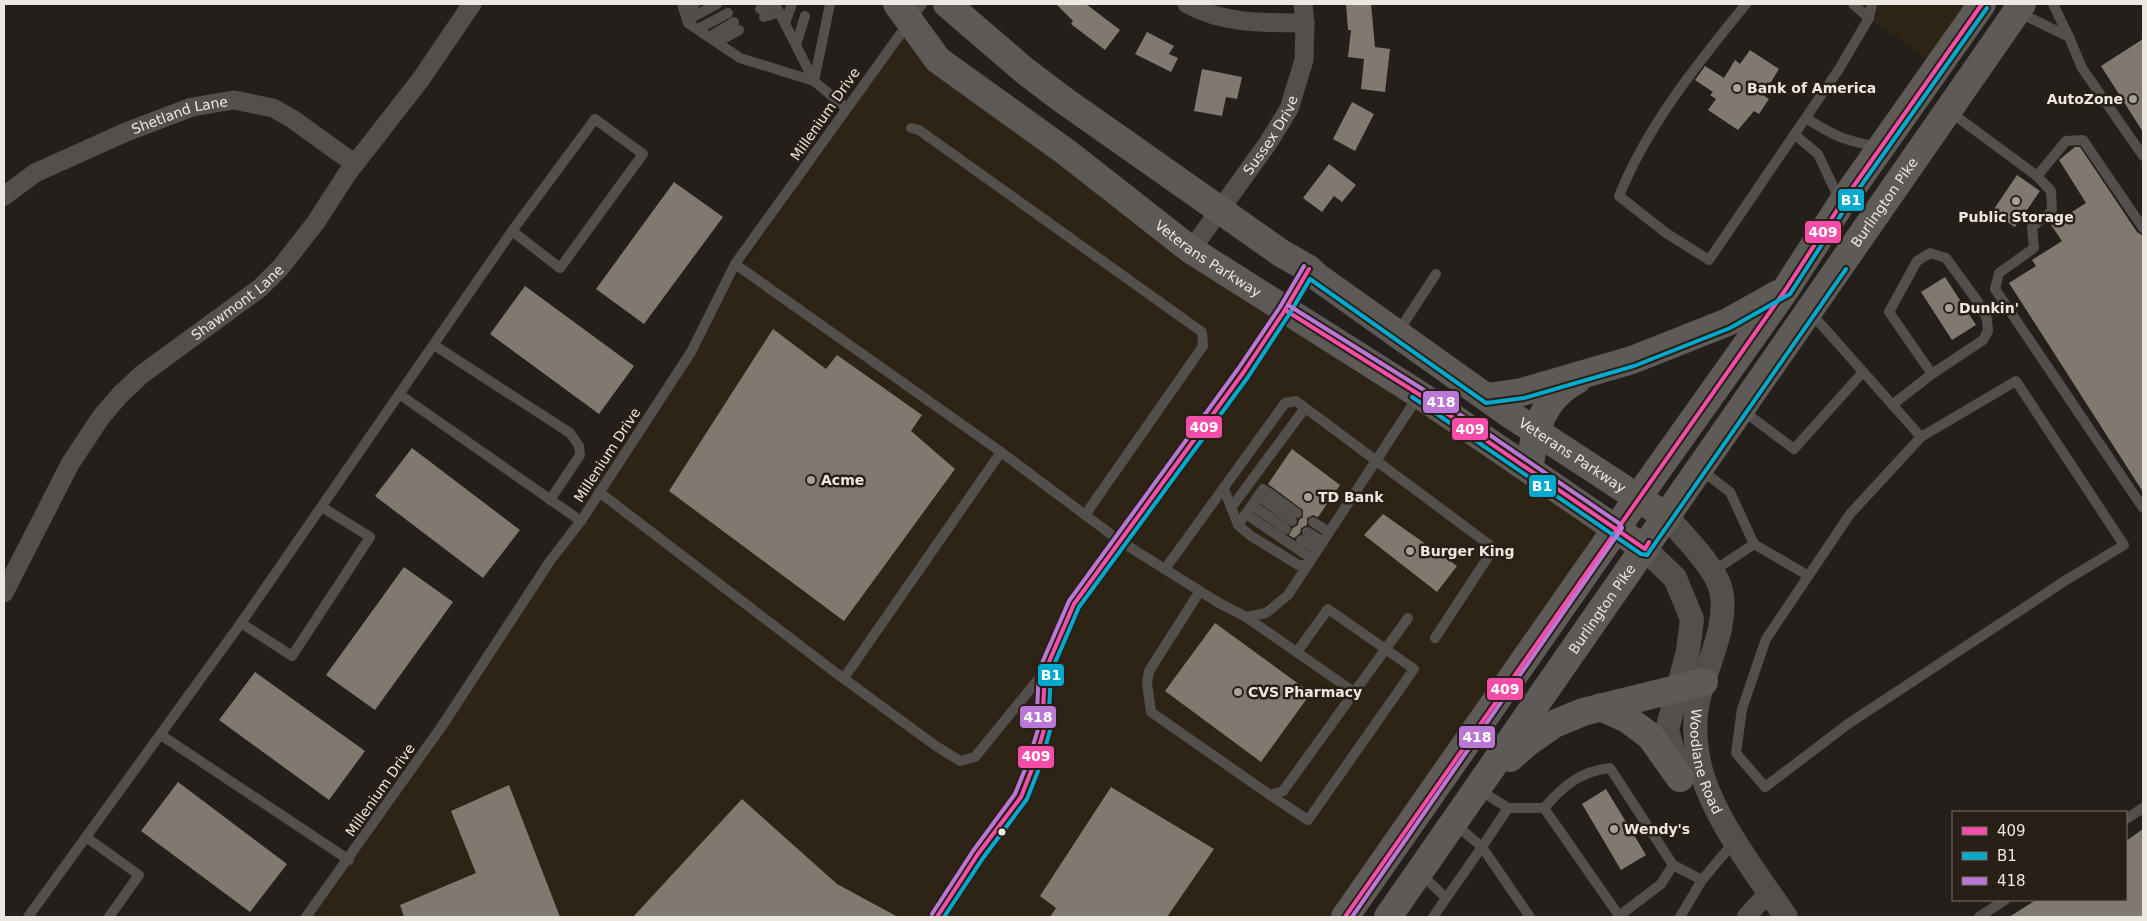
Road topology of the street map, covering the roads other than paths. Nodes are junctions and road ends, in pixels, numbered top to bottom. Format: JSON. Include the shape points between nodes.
{"nodes":[{"id":1,"x":472,"y":4,"type":"edge"},
{"id":2,"x":695,"y":4,"type":"edge"},
{"id":3,"x":717,"y":4,"type":"edge"},
{"id":4,"x":771,"y":4,"type":"edge"},
{"id":5,"x":792,"y":4,"type":"edge"},
{"id":6,"x":830,"y":4,"type":"edge"},
{"id":7,"x":947,"y":4,"type":"edge"},
{"id":8,"x":1186,"y":4,"type":"edge"},
{"id":9,"x":1303,"y":4,"type":"edge"},
{"id":10,"x":1746,"y":4,"type":"edge"},
{"id":11,"x":1853,"y":4,"type":"edge"},
{"id":12,"x":1872,"y":4,"type":"edge"},
{"id":13,"x":2053,"y":4,"type":"edge"},
{"id":14,"x":777,"y":8,"type":"edge"},
{"id":15,"x":2019,"y":8,"type":"edge"},
{"id":16,"x":909,"y":9,"type":"edge"},
{"id":17,"x":684,"y":11,"type":"edge"},
{"id":18,"x":1971,"y":13,"type":"edge"},
{"id":19,"x":805,"y":16,"type":"dead end"},
{"id":20,"x":1869,"y":18,"type":"junction"},
{"id":21,"x":785,"y":23,"type":"junction"},
{"id":22,"x":1306,"y":23,"type":"junction"},
{"id":23,"x":698,"y":29,"type":"junction"},
{"id":24,"x":2069,"y":37,"type":"junction"},
{"id":25,"x":713,"y":39,"type":"junction"},
{"id":26,"x":796,"y":45,"type":"junction"},
{"id":27,"x":814,"y":81,"type":"junction"},
{"id":28,"x":846,"y":108,"type":"junction"},
{"id":29,"x":1948,"y":111,"type":"junction"},
{"id":30,"x":1806,"y":118,"type":"junction"},
{"id":31,"x":911,"y":128,"type":"dead end"},
{"id":32,"x":1795,"y":135,"type":"junction"},
{"id":33,"x":1881,"y":147,"type":"junction"},
{"id":34,"x":2143,"y":156,"type":"edge"},
{"id":35,"x":355,"y":164,"type":"junction"},
{"id":36,"x":2037,"y":176,"type":"junction"},
{"id":37,"x":4,"y":196,"type":"edge"},
{"id":38,"x":1841,"y":204,"type":"junction"},
{"id":39,"x":1220,"y":210,"type":"junction"},
{"id":40,"x":2143,"y":228,"type":"edge"},
{"id":41,"x":512,"y":231,"type":"junction"},
{"id":42,"x":1192,"y":250,"type":"junction"},
{"id":43,"x":735,"y":264,"type":"junction"},
{"id":44,"x":1309,"y":269,"type":"junction"},
{"id":45,"x":1436,"y":274,"type":"dead end"},
{"id":46,"x":1786,"y":289,"type":"junction"},
{"id":47,"x":1285,"y":310,"type":"junction"},
{"id":48,"x":1810,"y":311,"type":"junction"},
{"id":49,"x":1397,"y":333,"type":"junction"},
{"id":50,"x":434,"y":345,"type":"junction"},
{"id":51,"x":1863,"y":372,"type":"junction"},
{"id":52,"x":1587,"y":374,"type":"junction"},
{"id":53,"x":1932,"y":374,"type":"junction"},
{"id":54,"x":400,"y":394,"type":"junction"},
{"id":55,"x":1420,"y":395,"type":"junction"},
{"id":56,"x":1487,"y":397,"type":"junction"},
{"id":57,"x":1892,"y":404,"type":"junction"},
{"id":58,"x":1305,"y":408,"type":"junction"},
{"id":59,"x":1742,"y":409,"type":"junction"},
{"id":60,"x":1535,"y":431,"type":"junction"},
{"id":61,"x":1921,"y":436,"type":"junction"},
{"id":62,"x":1000,"y":452,"type":"junction"},
{"id":63,"x":1376,"y":461,"type":"junction"},
{"id":64,"x":1529,"y":469,"type":"junction"},
{"id":65,"x":1700,"y":469,"type":"junction"},
{"id":66,"x":1224,"y":489,"type":"junction"},
{"id":67,"x":598,"y":492,"type":"junction"},
{"id":68,"x":1638,"y":496,"type":"junction"},
{"id":69,"x":550,"y":500,"type":"junction"},
{"id":70,"x":322,"y":507,"type":"junction"},
{"id":71,"x":1231,"y":508,"type":"junction"},
{"id":72,"x":2143,"y":508,"type":"edge"},
{"id":73,"x":1249,"y":510,"type":"junction"},
{"id":74,"x":1085,"y":515,"type":"junction"},
{"id":75,"x":1667,"y":517,"type":"junction"},
{"id":76,"x":581,"y":521,"type":"junction"},
{"id":77,"x":1313,"y":522,"type":"dead end"},
{"id":78,"x":1238,"y":525,"type":"junction"},
{"id":79,"x":1616,"y":529,"type":"junction"},
{"id":80,"x":1329,"y":532,"type":"junction"},
{"id":81,"x":1304,"y":536,"type":"dead end"},
{"id":82,"x":1120,"y":541,"type":"junction"},
{"id":83,"x":1754,"y":544,"type":"junction"},
{"id":84,"x":1320,"y":545,"type":"junction"},
{"id":85,"x":1645,"y":549,"type":"junction"},
{"id":86,"x":1310,"y":562,"type":"junction"},
{"id":87,"x":1165,"y":568,"type":"junction"},
{"id":88,"x":1712,"y":572,"type":"junction"},
{"id":89,"x":1807,"y":575,"type":"junction"},
{"id":90,"x":1200,"y":591,"type":"junction"},
{"id":91,"x":4,"y":593,"type":"edge"},
{"id":92,"x":1246,"y":616,"type":"junction"},
{"id":93,"x":1408,"y":618,"type":"dead end"},
{"id":94,"x":241,"y":623,"type":"junction"},
{"id":95,"x":1435,"y":638,"type":"dead end"},
{"id":96,"x":1385,"y":650,"type":"junction"},
{"id":97,"x":1297,"y":652,"type":"junction"},
{"id":98,"x":1045,"y":671,"type":"junction"},
{"id":99,"x":844,"y":678,"type":"junction"},
{"id":100,"x":1691,"y":684,"type":"junction"},
{"id":101,"x":1354,"y":692,"type":"junction"},
{"id":102,"x":1601,"y":707,"type":"junction"},
{"id":103,"x":160,"y":735,"type":"junction"},
{"id":104,"x":1680,"y":778,"type":"junction"},
{"id":105,"x":1478,"y":788,"type":"junction"},
{"id":106,"x":1270,"y":795,"type":"junction"},
{"id":107,"x":1508,"y":808,"type":"junction"},
{"id":108,"x":1544,"y":808,"type":"junction"},
{"id":109,"x":2143,"y":808,"type":"edge"},
{"id":110,"x":2127,"y":818,"type":"edge"},
{"id":111,"x":1454,"y":822,"type":"junction"},
{"id":112,"x":86,"y":837,"type":"junction"},
{"id":113,"x":1735,"y":841,"type":"junction"},
{"id":114,"x":1482,"y":847,"type":"junction"},
{"id":115,"x":349,"y":860,"type":"junction"},
{"id":116,"x":1673,"y":865,"type":"junction"},
{"id":117,"x":1419,"y":871,"type":"junction"},
{"id":118,"x":1702,"y":880,"type":"junction"},
{"id":119,"x":1769,"y":892,"type":"junction"},
{"id":120,"x":1446,"y":898,"type":"junction"},
{"id":121,"x":2003,"y":901,"type":"edge"},
{"id":122,"x":1396,"y":910,"type":"edge"},
{"id":123,"x":1619,"y":916,"type":"edge"},
{"id":124,"x":28,"y":917,"type":"edge"},
{"id":125,"x":109,"y":917,"type":"edge"},
{"id":126,"x":306,"y":917,"type":"edge"},
{"id":127,"x":937,"y":917,"type":"edge"},
{"id":128,"x":1345,"y":917,"type":"edge"},
{"id":129,"x":1433,"y":917,"type":"edge"},
{"id":130,"x":1530,"y":917,"type":"edge"},
{"id":131,"x":1680,"y":917,"type":"edge"},
{"id":132,"x":1746,"y":917,"type":"edge"},
{"id":133,"x":1786,"y":917,"type":"edge"},
{"id":134,"x":1978,"y":917,"type":"edge"}],
"edges":[{"from":1,"to":35,"type":"street","name":"Shawmont Lane","via":[[421,79]]},
{"from":2,"to":17,"type":"lane"},
{"from":3,"to":17,"type":"lane"},
{"from":4,"to":14,"type":"lane","via":[[762,13]]},
{"from":5,"to":21,"type":"lane"},
{"from":6,"to":27,"type":"lane"},
{"from":7,"to":39,"type":"main road","name":"Veterans Parkway","via":[[1047,88]]},
{"from":8,"to":22,"type":"street","via":[[1233,20]]},
{"from":9,"to":22,"type":"street","name":"Sussex Drive"},
{"from":10,"to":32,"type":"lane","via":[[1691,71],[1630,168],[1619,196],[1666,233],[1709,260]]},
{"from":11,"to":20,"type":"lane"},
{"from":12,"to":20,"type":"lane"},
{"from":13,"to":24,"type":"lane"},
{"from":14,"to":21,"type":"lane"},
{"from":15,"to":24,"type":"lane"},
{"from":15,"to":29,"type":"highway","name":"Burlington Pike"},
{"from":16,"to":28,"type":"lane","name":"Millenium Drive"},
{"from":16,"to":42,"type":"main road","name":"Veterans Parkway","via":[[938,60],[1066,152]]},
{"from":17,"to":23,"type":"lane","via":[[688,23]]},
{"from":18,"to":33,"type":"highway"},
{"from":19,"to":26,"type":"lane"},
{"from":20,"to":30,"type":"lane"},
{"from":21,"to":26,"type":"lane"},
{"from":22,"to":39,"type":"street","name":"Sussex Drive","via":[[1304,60],[1289,109]]},
{"from":23,"to":25,"type":"lane"},
{"from":23,"to":25,"type":"lane","via":[[734,22]]},
{"from":24,"to":34,"type":"lane","via":[[2082,68]]},
{"from":25,"to":27,"type":"lane","via":[[740,58]]},
{"from":26,"to":27,"type":"lane"},
{"from":27,"to":28,"type":"lane"},
{"from":28,"to":43,"type":"lane","name":"Millenium Drive"},
{"from":29,"to":36,"type":"lane"},
{"from":29,"to":48,"type":"highway","name":"Burlington Pike"},
{"from":30,"to":32,"type":"lane"},
{"from":30,"to":33,"type":"lane","via":[[1834,136]]},
{"from":31,"to":74,"type":"lane","via":[[919,130],[1202,332],[1203,346]]},
{"from":32,"to":38,"type":"lane","via":[[1818,154]]},
{"from":33,"to":38,"type":"highway"},
{"from":35,"to":37,"type":"street","name":"Shetland Lane","via":[[273,108],[234,100],[192,107],[126,132],[35,173]]},
{"from":35,"to":91,"type":"street","name":"Shawmont Lane","via":[[300,244],[260,288],[141,375],[101,417],[70,464]]},
{"from":36,"to":40,"type":"lane","via":[[2066,142],[2083,140]]},
{"from":36,"to":72,"type":"lane","via":[[2051,191],[2052,211],[2032,227],[2034,248],[1999,273],[1996,289]]},
{"from":38,"to":46,"type":"highway"},
{"from":39,"to":42,"type":"street","name":"Sussex Drive"},
{"from":39,"to":44,"type":"main road","name":"Veterans Parkway"},
{"from":41,"to":41,"type":"lane","via":[[560,268],[643,154],[595,119]]},
{"from":41,"to":50,"type":"lane"},
{"from":42,"to":47,"type":"main road","name":"Veterans Parkway"},
{"from":43,"to":62,"type":"lane"},
{"from":43,"to":67,"type":"lane","name":"Millenium Drive","via":[[691,352]]},
{"from":44,"to":47,"type":"lane"},
{"from":44,"to":49,"type":"main road","name":"Veterans Parkway"},
{"from":45,"to":49,"type":"lane"},
{"from":46,"to":52,"type":"highway","via":[[1722,324]]},
{"from":46,"to":68,"type":"highway"},
{"from":47,"to":55,"type":"main road","name":"Veterans Parkway"},
{"from":47,"to":82,"type":"lane"},
{"from":48,"to":51,"type":"lane"},
{"from":48,"to":59,"type":"highway","name":"Burlington Pike"},
{"from":49,"to":56,"type":"main road","name":"Veterans Parkway"},
{"from":50,"to":54,"type":"lane"},
{"from":50,"to":69,"type":"lane","via":[[570,433],[579,446],[580,454]]},
{"from":51,"to":57,"type":"lane"},
{"from":51,"to":59,"type":"lane","via":[[1794,449]]},
{"from":52,"to":56,"type":"highway","via":[[1522,392]]},
{"from":52,"to":60,"type":"highway","via":[[1559,392]]},
{"from":53,"to":53,"type":"lane","via":[[1889,312],[1917,261],[1930,253],[1946,258],[1978,302],[1987,318],[1988,331],[1983,340]]},
{"from":53,"to":57,"type":"lane"},
{"from":54,"to":69,"type":"lane"},
{"from":54,"to":70,"type":"lane"},
{"from":55,"to":63,"type":"lane"},
{"from":55,"to":64,"type":"main road","name":"Veterans Parkway"},
{"from":56,"to":60,"type":"main road","name":"Veterans Parkway"},
{"from":57,"to":61,"type":"lane"},
{"from":58,"to":63,"type":"lane"},
{"from":58,"to":66,"type":"lane","via":[[1296,401],[1285,404]]},
{"from":58,"to":71,"type":"lane"},
{"from":59,"to":65,"type":"highway","name":"Burlington Pike"},
{"from":60,"to":64,"type":"highway"},
{"from":60,"to":68,"type":"main road","name":"Veterans Parkway"},
{"from":61,"to":89,"type":"lane","via":[[1850,514]]},
{"from":61,"to":89,"type":"lane","via":[[2016,381],[2124,544],[1852,722],[1765,788],[1736,753],[1742,709],[1766,639]]},
{"from":62,"to":74,"type":"lane"},
{"from":62,"to":99,"type":"lane"},
{"from":63,"to":80,"type":"lane"},
{"from":63,"to":95,"type":"lane","via":[[1492,546],[1492,551]]},
{"from":64,"to":79,"type":"main road","name":"Veterans Parkway"},
{"from":65,"to":75,"type":"highway","name":"Burlington Pike"},
{"from":65,"to":83,"type":"lane","via":[[1730,492]]},
{"from":66,"to":71,"type":"lane"},
{"from":66,"to":87,"type":"lane"},
{"from":67,"to":76,"type":"lane","name":"Millenium Drive"},
{"from":67,"to":99,"type":"lane"},
{"from":68,"to":75,"type":"main road","name":"Veterans Parkway"},
{"from":68,"to":79,"type":"highway"},
{"from":69,"to":76,"type":"lane"},
{"from":70,"to":94,"type":"lane"},
{"from":70,"to":94,"type":"lane","via":[[370,537],[292,656]]},
{"from":71,"to":78,"type":"lane"},
{"from":73,"to":73,"type":"lane","via":[[1261,492],[1292,521]]},
{"from":73,"to":78,"type":"lane"},
{"from":73,"to":86,"type":"lane"},
{"from":74,"to":82,"type":"lane"},
{"from":75,"to":85,"type":"highway","name":"Burlington Pike"},
{"from":75,"to":88,"type":"street","name":"Woodlane Road"},
{"from":76,"to":115,"type":"lane","name":"Millenium Drive","via":[[550,561]]},
{"from":77,"to":80,"type":"lane"},
{"from":78,"to":86,"type":"lane","via":[[1298,564]]},
{"from":79,"to":85,"type":"main road","name":"Veterans Parkway"},
{"from":79,"to":128,"type":"highway"},
{"from":80,"to":84,"type":"lane"},
{"from":81,"to":84,"type":"lane"},
{"from":82,"to":87,"type":"lane"},
{"from":82,"to":98,"type":"lane","via":[[1074,604]]},
{"from":83,"to":88,"type":"lane"},
{"from":83,"to":89,"type":"lane"},
{"from":84,"to":86,"type":"lane"},
{"from":85,"to":100,"type":"street","name":"Woodlane Road","via":[[1675,578],[1692,619],[1688,651]]},
{"from":85,"to":105,"type":"highway","name":"Burlington Pike"},
{"from":86,"to":92,"type":"lane","via":[[1288,595],[1266,613]]},
{"from":87,"to":90,"type":"lane"},
{"from":88,"to":100,"type":"street","name":"Woodlane Road","via":[[1721,589],[1722,613],[1718,636]]},
{"from":90,"to":92,"type":"lane"},
{"from":90,"to":106,"type":"lane","via":[[1149,671],[1152,712]]},
{"from":92,"to":97,"type":"lane"},
{"from":93,"to":96,"type":"lane"},
{"from":94,"to":103,"type":"lane"},
{"from":96,"to":97,"type":"lane","via":[[1328,609]]},
{"from":96,"to":101,"type":"lane"},
{"from":96,"to":106,"type":"lane","via":[[1414,669],[1308,820]]},
{"from":97,"to":101,"type":"lane"},
{"from":98,"to":99,"type":"lane","via":[[975,757],[960,761]]},
{"from":98,"to":127,"type":"lane","via":[[1045,726],[1021,797],[978,854]]},
{"from":100,"to":102,"type":"highway"},
{"from":100,"to":104,"type":"street","name":"Woodlane Road","via":[[1667,730]]},
{"from":100,"to":113,"type":"street","name":"Woodlane Road","via":[[1696,752],[1704,782]]},
{"from":101,"to":106,"type":"lane","via":[[1282,791]]},
{"from":102,"to":104,"type":"highway","via":[[1627,719],[1650,736]]},
{"from":102,"to":105,"type":"highway","via":[[1554,724],[1527,743]]},
{"from":103,"to":112,"type":"lane"},
{"from":103,"to":115,"type":"lane"},
{"from":104,"to":113,"type":"street","name":"Woodlane Road"},
{"from":105,"to":107,"type":"lane"},
{"from":105,"to":111,"type":"highway","name":"Burlington Pike"},
{"from":107,"to":108,"type":"lane"},
{"from":107,"to":114,"type":"lane"},
{"from":108,"to":116,"type":"lane","via":[[1559,791],[1592,770],[1610,768]]},
{"from":108,"to":123,"type":"lane"},
{"from":109,"to":110,"type":"lane"},
{"from":111,"to":114,"type":"lane"},
{"from":111,"to":117,"type":"highway","name":"Burlington Pike"},
{"from":112,"to":124,"type":"lane"},
{"from":112,"to":125,"type":"lane","via":[[140,875]]},
{"from":113,"to":118,"type":"lane"},
{"from":113,"to":119,"type":"street","name":"Woodlane Road"},
{"from":114,"to":120,"type":"lane"},
{"from":114,"to":130,"type":"lane"},
{"from":115,"to":126,"type":"lane","name":"Millenium Drive"},
{"from":116,"to":118,"type":"lane"},
{"from":116,"to":123,"type":"lane","via":[[1661,884]]},
{"from":117,"to":120,"type":"lane"},
{"from":117,"to":122,"type":"highway","name":"Burlington Pike"},
{"from":118,"to":131,"type":"lane"},
{"from":119,"to":132,"type":"street"},
{"from":119,"to":133,"type":"street","name":"Woodlane Road"},
{"from":120,"to":129,"type":"lane"},
{"from":121,"to":134,"type":"lane"}]}
